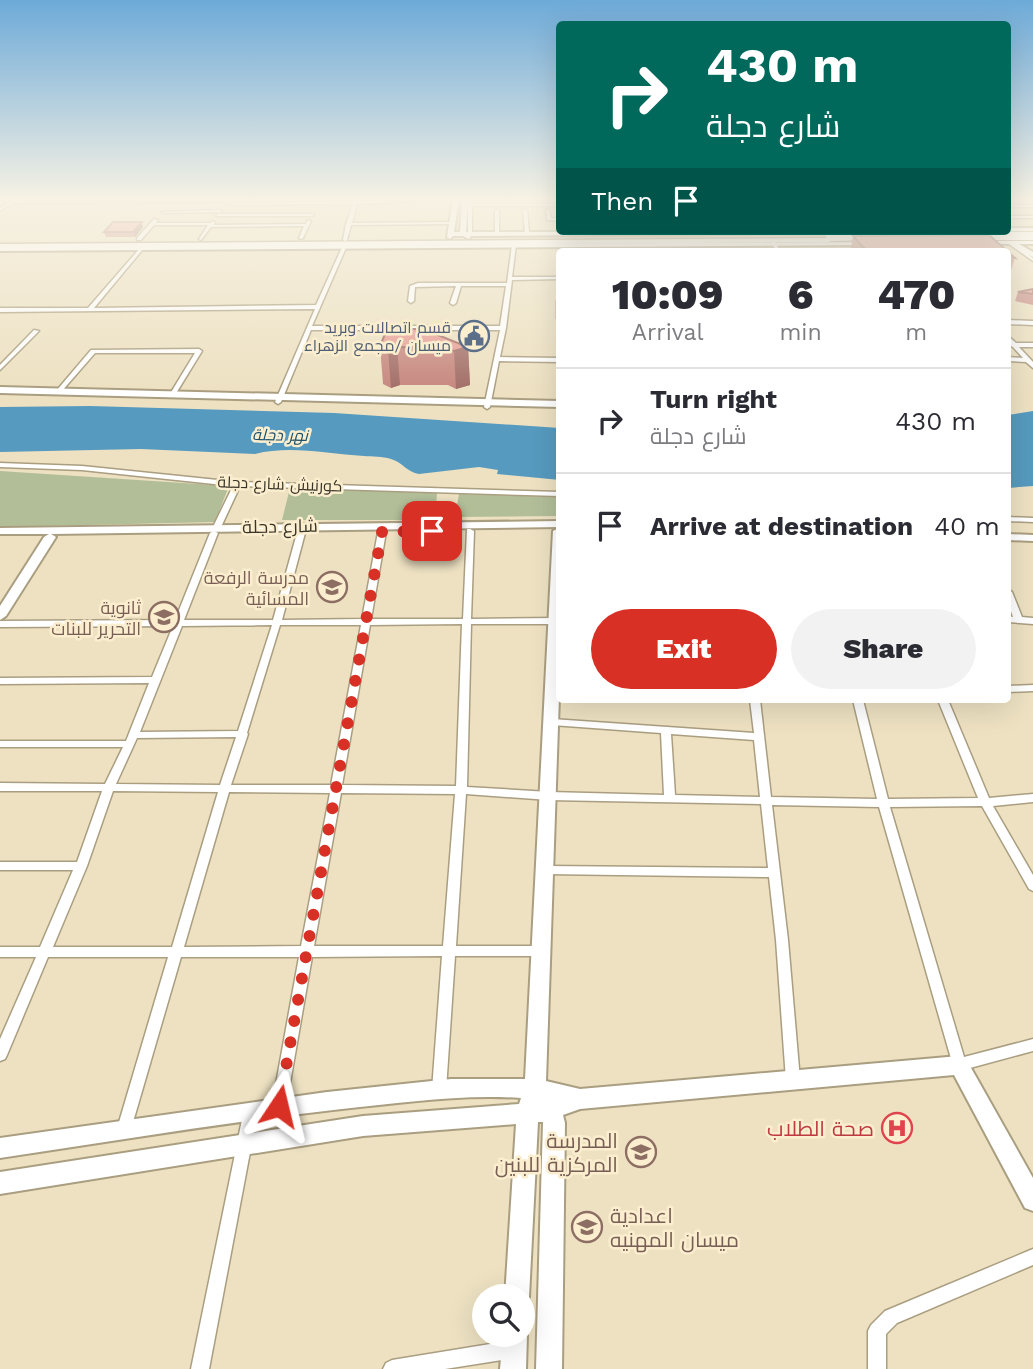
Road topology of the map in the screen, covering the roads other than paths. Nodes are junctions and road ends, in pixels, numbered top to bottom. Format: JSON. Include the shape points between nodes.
{"nodes":[{"id":1,"x":130,"y":263,"type":"edge"},
{"id":2,"x":336,"y":263,"type":"edge"},
{"id":3,"x":512,"y":263,"type":"edge"},
{"id":4,"x":556,"y":278,"type":"edge"},
{"id":5,"x":509,"y":282,"type":"junction"},
{"id":6,"x":458,"y":285,"type":"junction"},
{"id":7,"x":411,"y":301,"type":"dead end"},
{"id":8,"x":453,"y":303,"type":"dead end"},
{"id":9,"x":318,"y":307,"type":"junction"},
{"id":10,"x":90,"y":309,"type":"junction"},
{"id":11,"x":1,"y":310,"type":"edge"},
{"id":12,"x":1011,"y":322,"type":"edge"},
{"id":13,"x":1033,"y":323,"type":"edge"},
{"id":14,"x":309,"y":328,"type":"junction"},
{"id":15,"x":502,"y":328,"type":"junction"},
{"id":16,"x":36,"y":331,"type":"dead end"},
{"id":17,"x":1011,"y":345,"type":"edge"},
{"id":18,"x":1033,"y":345,"type":"edge"},
{"id":19,"x":497,"y":359,"type":"junction"},
{"id":20,"x":1011,"y":359,"type":"edge"},
{"id":21,"x":556,"y":360,"type":"edge"},
{"id":22,"x":1027,"y":360,"type":"junction"},
{"id":23,"x":1033,"y":366,"type":"edge"},
{"id":24,"x":0,"y":368,"type":"edge"},
{"id":25,"x":59,"y":391,"type":"junction"},
{"id":26,"x":0,"y":393,"type":"edge"},
{"id":27,"x":173,"y":394,"type":"junction"},
{"id":28,"x":279,"y":399,"type":"junction"},
{"id":29,"x":487,"y":404,"type":"junction"},
{"id":30,"x":556,"y":404,"type":"edge"},
{"id":31,"x":556,"y":409,"type":"edge"},
{"id":32,"x":0,"y":465,"type":"edge"},
{"id":33,"x":237,"y":484,"type":"junction"},
{"id":34,"x":556,"y":494,"type":"edge"},
{"id":35,"x":1011,"y":519,"type":"edge"},
{"id":36,"x":1033,"y":520,"type":"edge"},
{"id":37,"x":556,"y":524,"type":"edge"},
{"id":38,"x":216,"y":530,"type":"junction"},
{"id":39,"x":0,"y":531,"type":"edge"},
{"id":40,"x":470,"y":531,"type":"junction"},
{"id":41,"x":556,"y":531,"type":"edge"},
{"id":42,"x":382,"y":532,"type":"junction"},
{"id":43,"x":301,"y":533,"type":"junction"},
{"id":44,"x":50,"y":537,"type":"junction"},
{"id":45,"x":0,"y":538,"type":"edge"},
{"id":46,"x":1011,"y":540,"type":"edge"},
{"id":47,"x":1033,"y":540,"type":"edge"},
{"id":48,"x":0,"y":616,"type":"edge"},
{"id":49,"x":1013,"y":620,"type":"edge"},
{"id":50,"x":469,"y":621,"type":"junction"},
{"id":51,"x":556,"y":621,"type":"edge"},
{"id":52,"x":1033,"y":621,"type":"edge"},
{"id":53,"x":276,"y":622,"type":"junction"},
{"id":54,"x":367,"y":622,"type":"junction"},
{"id":55,"x":178,"y":623,"type":"junction"},
{"id":56,"x":0,"y":624,"type":"edge"},
{"id":57,"x":154,"y":680,"type":"junction"},
{"id":58,"x":0,"y":681,"type":"edge"},
{"id":59,"x":556,"y":683,"type":"edge"},
{"id":60,"x":1033,"y":688,"type":"edge"},
{"id":61,"x":1011,"y":689,"type":"edge"},
{"id":62,"x":755,"y":703,"type":"edge"},
{"id":63,"x":859,"y":703,"type":"edge"},
{"id":64,"x":944,"y":703,"type":"edge"},
{"id":65,"x":552,"y":722,"type":"junction"},
{"id":66,"x":666,"y":731,"type":"junction"},
{"id":67,"x":243,"y":734,"type":"junction"},
{"id":68,"x":759,"y":737,"type":"junction"},
{"id":69,"x":131,"y":740,"type":"junction"},
{"id":70,"x":0,"y":744,"type":"edge"},
{"id":71,"x":0,"y":787,"type":"edge"},
{"id":72,"x":109,"y":787,"type":"junction"},
{"id":73,"x":225,"y":787,"type":"junction"},
{"id":74,"x":337,"y":788,"type":"junction"},
{"id":75,"x":461,"y":790,"type":"junction"},
{"id":76,"x":549,"y":796,"type":"junction"},
{"id":77,"x":1033,"y":797,"type":"edge"},
{"id":78,"x":670,"y":798,"type":"junction"},
{"id":79,"x":765,"y":801,"type":"junction"},
{"id":80,"x":985,"y":802,"type":"junction"},
{"id":81,"x":883,"y":803,"type":"junction"},
{"id":82,"x":0,"y":866,"type":"edge"},
{"id":83,"x":81,"y":866,"type":"junction"},
{"id":84,"x":546,"y":870,"type":"junction"},
{"id":85,"x":774,"y":873,"type":"junction"},
{"id":86,"x":1033,"y":886,"type":"edge"},
{"id":87,"x":307,"y":950,"type":"junction"},
{"id":88,"x":542,"y":951,"type":"junction"},
{"id":89,"x":0,"y":952,"type":"edge"},
{"id":90,"x":177,"y":952,"type":"junction"},
{"id":91,"x":450,"y":952,"type":"junction"},
{"id":92,"x":44,"y":953,"type":"junction"},
{"id":93,"x":1033,"y":1045,"type":"edge"},
{"id":94,"x":0,"y":1055,"type":"edge"},
{"id":95,"x":958,"y":1065,"type":"junction"},
{"id":96,"x":793,"y":1080,"type":"junction"},
{"id":97,"x":535,"y":1090,"type":"junction"},
{"id":98,"x":439,"y":1091,"type":"junction"},
{"id":99,"x":580,"y":1099,"type":"junction"},
{"id":100,"x":279,"y":1106,"type":"junction"},
{"id":101,"x":251,"y":1110,"type":"junction"},
{"id":102,"x":551,"y":1111,"type":"junction"},
{"id":103,"x":527,"y":1114,"type":"junction"},
{"id":104,"x":124,"y":1129,"type":"junction"},
{"id":105,"x":246,"y":1145,"type":"junction"},
{"id":106,"x":0,"y":1148,"type":"edge"},
{"id":107,"x":0,"y":1183,"type":"edge"},
{"id":108,"x":1033,"y":1200,"type":"edge"},
{"id":109,"x":1033,"y":1257,"type":"edge"},
{"id":110,"x":518,"y":1284,"type":"edge"},
{"id":111,"x":514,"y":1351,"type":"edge"},
{"id":112,"x":200,"y":1369,"type":"edge"},
{"id":113,"x":392,"y":1369,"type":"edge"},
{"id":114,"x":549,"y":1369,"type":"edge"},
{"id":115,"x":877,"y":1369,"type":"edge"}],
"edges":[{"from":1,"to":10,"type":"street"},
{"from":2,"to":9,"type":"street"},
{"from":3,"to":5,"type":"street"},
{"from":4,"to":5,"type":"street"},
{"from":5,"to":6,"type":"street"},
{"from":5,"to":15,"type":"street"},
{"from":6,"to":7,"type":"street","via":[[414,286]]},
{"from":6,"to":8,"type":"street"},
{"from":9,"to":10,"type":"street"},
{"from":9,"to":14,"type":"street"},
{"from":10,"to":11,"type":"street"},
{"from":12,"to":13,"type":"street"},
{"from":14,"to":15,"type":"street"},
{"from":14,"to":28,"type":"street"},
{"from":15,"to":19,"type":"street"},
{"from":16,"to":24,"type":"street"},
{"from":17,"to":18,"type":"street"},
{"from":17,"to":22,"type":"street"},
{"from":19,"to":21,"type":"street"},
{"from":19,"to":29,"type":"street"},
{"from":20,"to":22,"type":"street"},
{"from":22,"to":23,"type":"street"},
{"from":25,"to":26,"type":"street"},
{"from":25,"to":27,"type":"street"},
{"from":25,"to":27,"type":"street","via":[[93,351],[199,351]]},
{"from":26,"to":28,"type":"street"},
{"from":27,"to":28,"type":"street"},
{"from":28,"to":29,"type":"street"},
{"from":29,"to":30,"type":"street"},
{"from":29,"to":31,"type":"street"},
{"from":32,"to":33,"type":"street","name":"كورنيش شارع دجلة","via":[[82,468]]},
{"from":33,"to":34,"type":"street","name":"كورنيش شارع دجلة"},
{"from":33,"to":38,"type":"street"},
{"from":35,"to":36,"type":"street"},
{"from":37,"to":38,"type":"street","name":"شارع دجلة"},
{"from":38,"to":39,"type":"street","name":"شارع دجلة"},
{"from":38,"to":43,"type":"street","name":"شارع دجلة"},
{"from":38,"to":44,"type":"street","name":"شارع دجلة"},
{"from":38,"to":55,"type":"street"},
{"from":40,"to":41,"type":"street","name":"شارع دجلة"},
{"from":40,"to":42,"type":"street","name":"شارع دجلة"},
{"from":40,"to":50,"type":"street"},
{"from":42,"to":43,"type":"street","name":"شارع دجلة"},
{"from":42,"to":54,"type":"street"},
{"from":43,"to":53,"type":"street"},
{"from":44,"to":45,"type":"street","name":"شارع دجلة"},
{"from":44,"to":48,"type":"street"},
{"from":46,"to":47,"type":"street"},
{"from":49,"to":52,"type":"street"},
{"from":50,"to":51,"type":"street"},
{"from":50,"to":54,"type":"street"},
{"from":50,"to":75,"type":"street"},
{"from":53,"to":54,"type":"street"},
{"from":53,"to":55,"type":"street"},
{"from":53,"to":67,"type":"street"},
{"from":54,"to":74,"type":"street"},
{"from":55,"to":56,"type":"street"},
{"from":55,"to":57,"type":"street"},
{"from":57,"to":58,"type":"street"},
{"from":57,"to":69,"type":"street"},
{"from":59,"to":65,"type":"street"},
{"from":60,"to":61,"type":"street"},
{"from":62,"to":68,"type":"street"},
{"from":63,"to":81,"type":"street"},
{"from":64,"to":80,"type":"street"},
{"from":65,"to":66,"type":"street"},
{"from":65,"to":76,"type":"street"},
{"from":66,"to":68,"type":"street"},
{"from":66,"to":78,"type":"street"},
{"from":67,"to":69,"type":"street"},
{"from":67,"to":73,"type":"street"},
{"from":68,"to":79,"type":"street"},
{"from":69,"to":70,"type":"street"},
{"from":69,"to":72,"type":"street"},
{"from":71,"to":72,"type":"street"},
{"from":72,"to":73,"type":"street"},
{"from":72,"to":83,"type":"street"},
{"from":73,"to":74,"type":"street"},
{"from":73,"to":90,"type":"street"},
{"from":74,"to":75,"type":"street"},
{"from":74,"to":87,"type":"street"},
{"from":75,"to":76,"type":"street"},
{"from":75,"to":91,"type":"street"},
{"from":76,"to":78,"type":"street"},
{"from":76,"to":84,"type":"street"},
{"from":77,"to":80,"type":"street"},
{"from":78,"to":79,"type":"street"},
{"from":79,"to":81,"type":"street"},
{"from":79,"to":85,"type":"street"},
{"from":80,"to":81,"type":"street"},
{"from":80,"to":86,"type":"street"},
{"from":81,"to":95,"type":"street"},
{"from":82,"to":83,"type":"street"},
{"from":83,"to":92,"type":"street"},
{"from":84,"to":85,"type":"street"},
{"from":84,"to":88,"type":"street"},
{"from":85,"to":96,"type":"street"},
{"from":87,"to":90,"type":"street"},
{"from":87,"to":91,"type":"street"},
{"from":87,"to":100,"type":"street"},
{"from":88,"to":91,"type":"street"},
{"from":88,"to":97,"type":"street"},
{"from":89,"to":92,"type":"street"},
{"from":90,"to":92,"type":"street"},
{"from":90,"to":104,"type":"street"},
{"from":91,"to":98,"type":"street"},
{"from":92,"to":94,"type":"street"},
{"from":93,"to":95,"type":"street"},
{"from":95,"to":96,"type":"street"},
{"from":95,"to":108,"type":"street"},
{"from":96,"to":99,"type":"street"},
{"from":97,"to":98,"type":"street"},
{"from":97,"to":99,"type":"street"},
{"from":97,"to":102,"type":"street"},
{"from":97,"to":103,"type":"street"},
{"from":98,"to":100,"type":"street"},
{"from":99,"to":102,"type":"street"},
{"from":100,"to":101,"type":"street"},
{"from":101,"to":104,"type":"street"},
{"from":101,"to":105,"type":"street"},
{"from":102,"to":103,"type":"street"},
{"from":102,"to":114,"type":"street"},
{"from":103,"to":105,"type":"street","via":[[391,1123]]},
{"from":103,"to":110,"type":"street"},
{"from":104,"to":106,"type":"street"},
{"from":105,"to":107,"type":"street"},
{"from":105,"to":112,"type":"street"},
{"from":109,"to":115,"type":"street","via":[[891,1317],[877,1331]]},
{"from":111,"to":113,"type":"street"}]}
